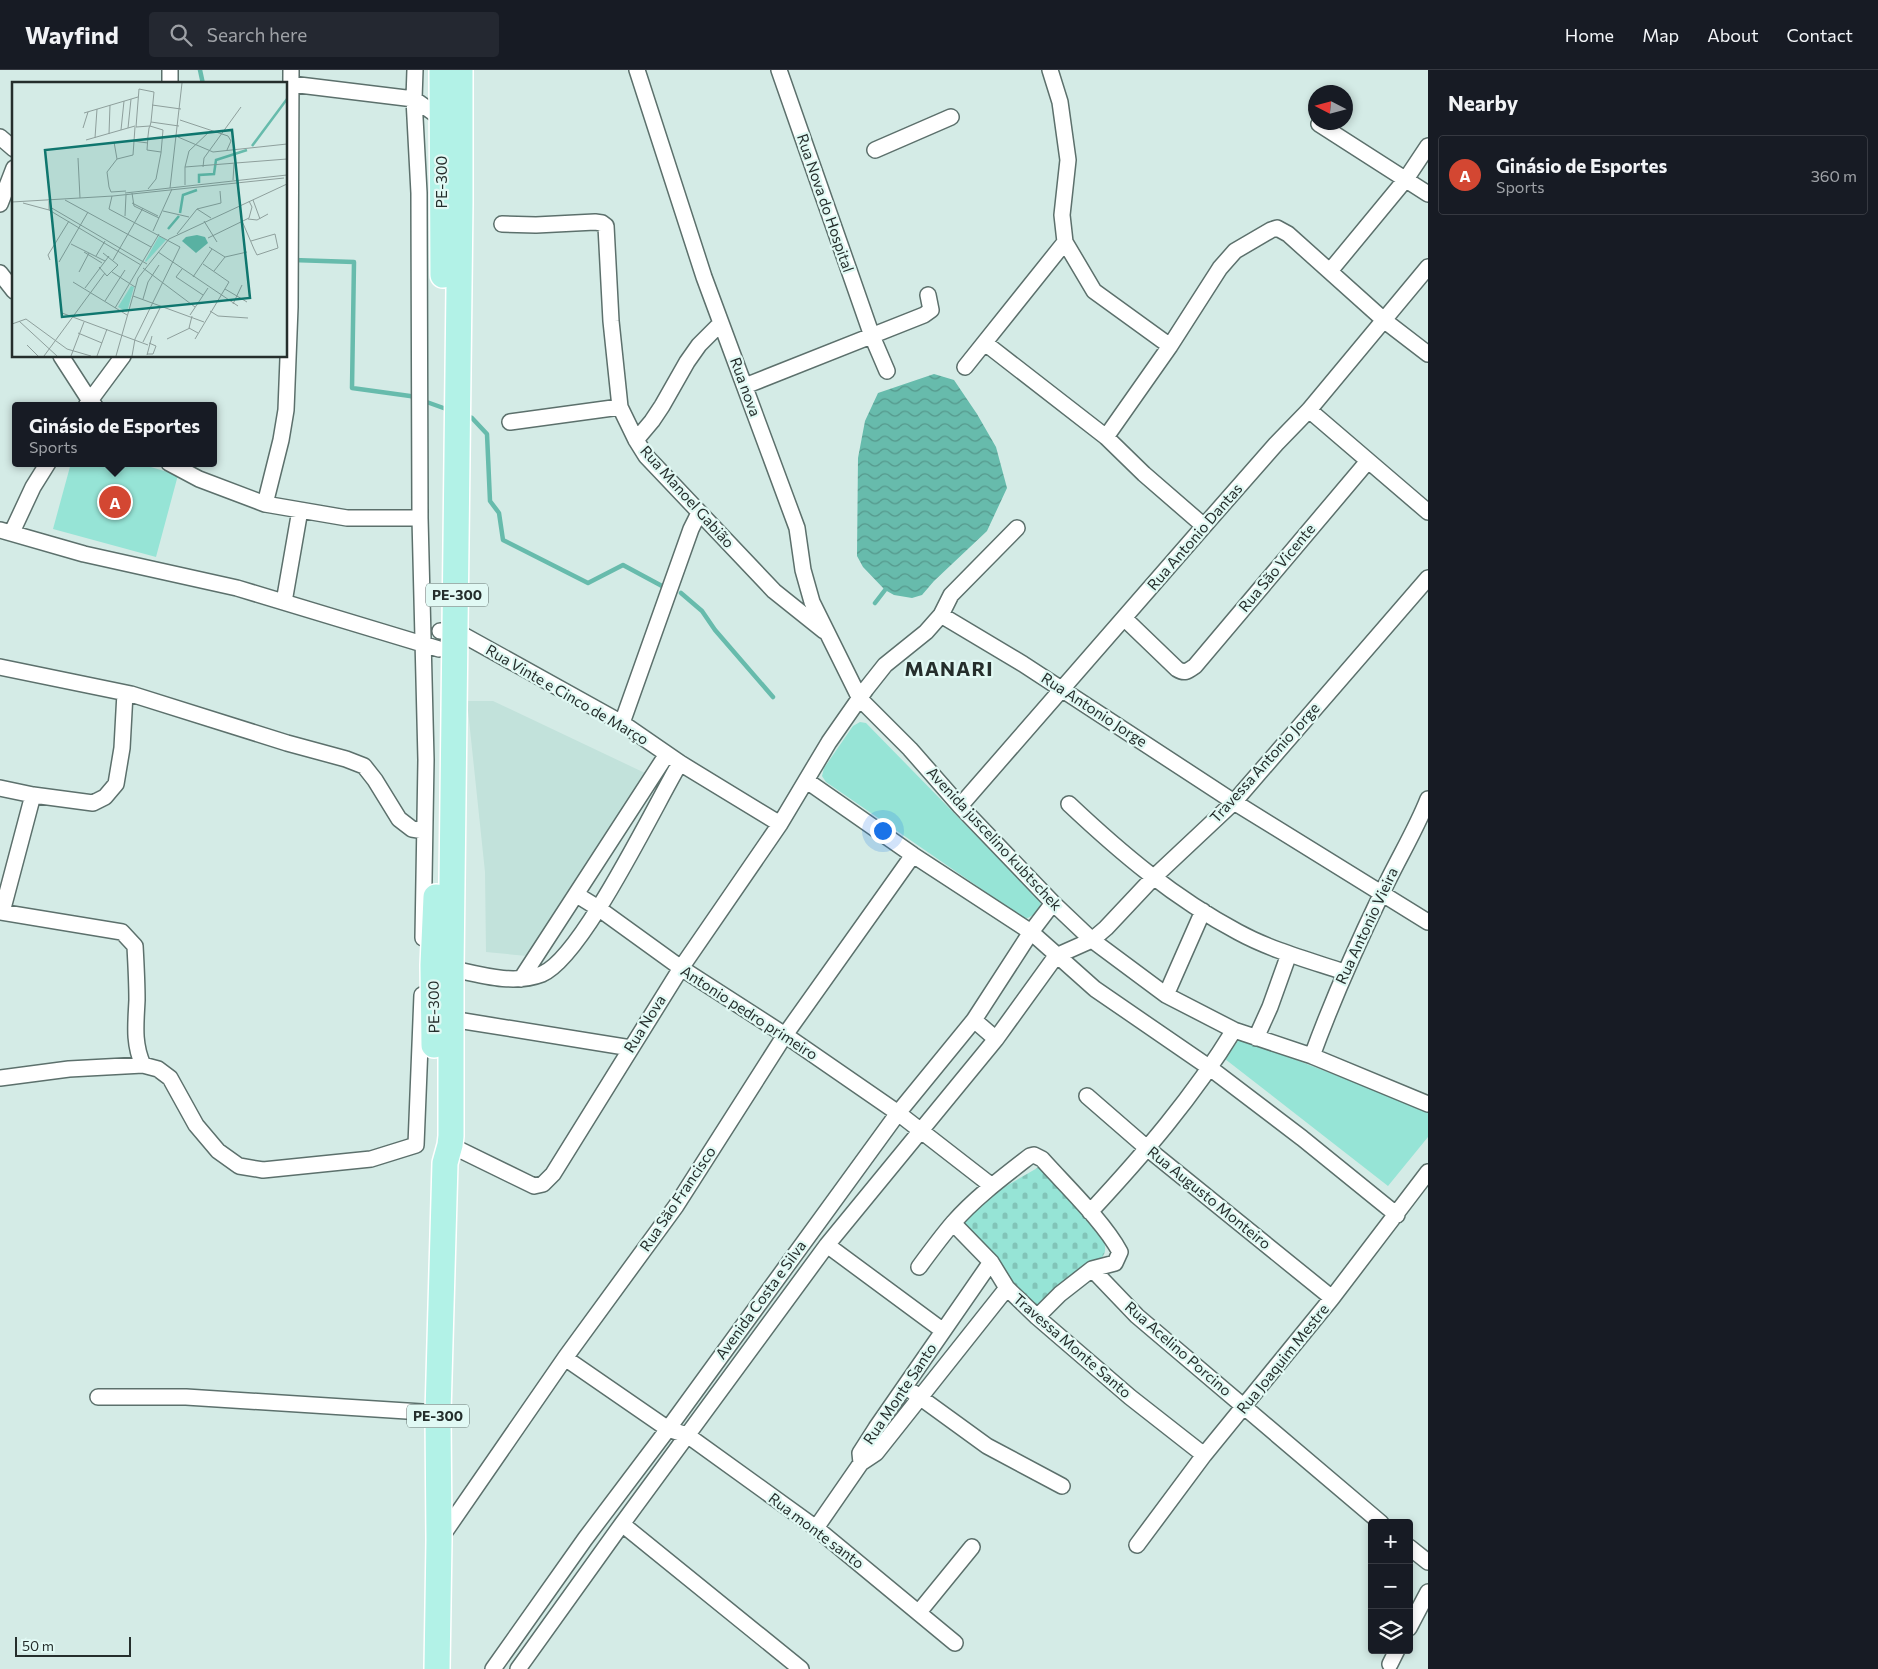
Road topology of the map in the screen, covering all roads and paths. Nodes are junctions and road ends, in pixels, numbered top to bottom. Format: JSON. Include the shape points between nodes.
{"nodes":[{"id":1,"x":415,"y":70,"type":"edge"},
{"id":2,"x":442,"y":70,"type":"edge"},
{"id":3,"x":460,"y":70,"type":"edge"},
{"id":4,"x":637,"y":70,"type":"edge"},
{"id":5,"x":778,"y":70,"type":"edge"},
{"id":6,"x":1050,"y":70,"type":"edge"},
{"id":7,"x":291,"y":77,"type":"edge"},
{"id":8,"x":414,"y":98,"type":"junction"},
{"id":9,"x":951,"y":117,"type":"dead end"},
{"id":10,"x":442,"y":119,"type":"junction"},
{"id":11,"x":1328,"y":130,"type":"edge"},
{"id":12,"x":0,"y":137,"type":"edge"},
{"id":13,"x":1428,"y":146,"type":"edge"},
{"id":14,"x":12,"y":147,"type":"edge"},
{"id":15,"x":875,"y":150,"type":"dead end"},
{"id":16,"x":12,"y":173,"type":"edge"},
{"id":17,"x":1406,"y":179,"type":"junction"},
{"id":18,"x":1428,"y":194,"type":"edge"},
{"id":19,"x":0,"y":204,"type":"edge"},
{"id":20,"x":502,"y":224,"type":"dead end"},
{"id":21,"x":1065,"y":242,"type":"junction"},
{"id":22,"x":1428,"y":267,"type":"edge"},
{"id":23,"x":1330,"y":271,"type":"junction"},
{"id":24,"x":0,"y":273,"type":"edge"},
{"id":25,"x":12,"y":288,"type":"edge"},
{"id":26,"x":928,"y":295,"type":"dead end"},
{"id":27,"x":1385,"y":321,"type":"junction"},
{"id":28,"x":722,"y":323,"type":"junction"},
{"id":29,"x":288,"y":332,"type":"edge"},
{"id":30,"x":872,"y":336,"type":"junction"},
{"id":31,"x":985,"y":343,"type":"junction"},
{"id":32,"x":1170,"y":346,"type":"junction"},
{"id":33,"x":1428,"y":354,"type":"edge"},
{"id":34,"x":62,"y":358,"type":"edge"},
{"id":35,"x":122,"y":358,"type":"edge"},
{"id":36,"x":287,"y":358,"type":"edge"},
{"id":37,"x":965,"y":367,"type":"dead end"},
{"id":38,"x":887,"y":371,"type":"dead end"},
{"id":39,"x":745,"y":386,"type":"junction"},
{"id":40,"x":89,"y":402,"type":"edge"},
{"id":41,"x":91,"y":402,"type":"edge"},
{"id":42,"x":620,"y":407,"type":"junction"},
{"id":43,"x":1310,"y":410,"type":"junction"},
{"id":44,"x":510,"y":422,"type":"dead end"},
{"id":45,"x":1106,"y":437,"type":"junction"},
{"id":46,"x":636,"y":440,"type":"junction"},
{"id":47,"x":1368,"y":461,"type":"junction"},
{"id":48,"x":46,"y":467,"type":"edge"},
{"id":49,"x":176,"y":467,"type":"edge"},
{"id":50,"x":265,"y":504,"type":"junction"},
{"id":51,"x":300,"y":510,"type":"junction"},
{"id":52,"x":1428,"y":512,"type":"edge"},
{"id":53,"x":699,"y":513,"type":"junction"},
{"id":54,"x":420,"y":518,"type":"junction"},
{"id":55,"x":1204,"y":526,"type":"junction"},
{"id":56,"x":1017,"y":528,"type":"dead end"},
{"id":57,"x":6,"y":531,"type":"edge"},
{"id":58,"x":1428,"y":578,"type":"edge"},
{"id":59,"x":284,"y":602,"type":"junction"},
{"id":60,"x":941,"y":615,"type":"junction"},
{"id":61,"x":1124,"y":618,"type":"junction"},
{"id":62,"x":828,"y":634,"type":"junction"},
{"id":63,"x":439,"y":639,"type":"junction"},
{"id":64,"x":0,"y":667,"type":"edge"},
{"id":65,"x":1062,"y":690,"type":"junction"},
{"id":66,"x":125,"y":693,"type":"junction"},
{"id":67,"x":860,"y":699,"type":"junction"},
{"id":68,"x":622,"y":723,"type":"junction"},
{"id":69,"x":674,"y":758,"type":"junction"},
{"id":70,"x":807,"y":781,"type":"junction"},
{"id":71,"x":0,"y":788,"type":"edge"},
{"id":72,"x":33,"y":795,"type":"junction"},
{"id":73,"x":1428,"y":799,"type":"edge"},
{"id":74,"x":1234,"y":802,"type":"junction"},
{"id":75,"x":1069,"y":804,"type":"dead end"},
{"id":76,"x":960,"y":806,"type":"junction"},
{"id":77,"x":780,"y":824,"type":"junction"},
{"id":78,"x":1423,"y":826,"type":"edge"},
{"id":79,"x":424,"y":831,"type":"junction"},
{"id":80,"x":913,"y":855,"type":"junction"},
{"id":81,"x":1153,"y":878,"type":"junction"},
{"id":82,"x":1382,"y":892,"type":"junction"},
{"id":83,"x":577,"y":895,"type":"junction"},
{"id":84,"x":1053,"y":903,"type":"junction"},
{"id":85,"x":598,"y":908,"type":"junction"},
{"id":86,"x":1203,"y":911,"type":"junction"},
{"id":87,"x":1,"y":912,"type":"edge"},
{"id":88,"x":1428,"y":922,"type":"edge"},
{"id":89,"x":1031,"y":932,"type":"junction"},
{"id":90,"x":1092,"y":940,"type":"junction"},
{"id":91,"x":1289,"y":954,"type":"junction"},
{"id":92,"x":1056,"y":956,"type":"junction"},
{"id":93,"x":681,"y":968,"type":"junction"},
{"id":94,"x":436,"y":970,"type":"junction"},
{"id":95,"x":1344,"y":972,"type":"junction"},
{"id":96,"x":520,"y":979,"type":"junction"},
{"id":97,"x":1166,"y":995,"type":"junction"},
{"id":98,"x":974,"y":1020,"type":"junction"},
{"id":99,"x":443,"y":1023,"type":"junction"},
{"id":100,"x":1234,"y":1030,"type":"junction"},
{"id":101,"x":785,"y":1035,"type":"junction"},
{"id":102,"x":1256,"y":1038,"type":"junction"},
{"id":103,"x":996,"y":1040,"type":"junction"},
{"id":104,"x":630,"y":1048,"type":"junction"},
{"id":105,"x":1312,"y":1056,"type":"junction"},
{"id":106,"x":143,"y":1065,"type":"junction"},
{"id":107,"x":1210,"y":1068,"type":"junction"},
{"id":108,"x":0,"y":1078,"type":"edge"},
{"id":109,"x":1087,"y":1096,"type":"dead end"},
{"id":110,"x":1428,"y":1104,"type":"edge"},
{"id":111,"x":898,"y":1113,"type":"junction"},
{"id":112,"x":921,"y":1131,"type":"junction"},
{"id":113,"x":1148,"y":1148,"type":"junction"},
{"id":114,"x":448,"y":1154,"type":"junction"},
{"id":115,"x":1428,"y":1172,"type":"edge"},
{"id":116,"x":992,"y":1186,"type":"junction"},
{"id":117,"x":1090,"y":1212,"type":"junction"},
{"id":118,"x":1397,"y":1215,"type":"junction"},
{"id":119,"x":953,"y":1223,"type":"junction"},
{"id":120,"x":827,"y":1245,"type":"junction"},
{"id":121,"x":991,"y":1262,"type":"junction"},
{"id":122,"x":919,"y":1267,"type":"dead end"},
{"id":123,"x":1092,"y":1269,"type":"junction"},
{"id":124,"x":1007,"y":1288,"type":"junction"},
{"id":125,"x":1332,"y":1298,"type":"junction"},
{"id":126,"x":1036,"y":1317,"type":"junction"},
{"id":127,"x":942,"y":1330,"type":"junction"},
{"id":128,"x":565,"y":1358,"type":"junction"},
{"id":129,"x":904,"y":1387,"type":"junction"},
{"id":130,"x":98,"y":1396,"type":"dead end"},
{"id":131,"x":921,"y":1398,"type":"junction"},
{"id":132,"x":1244,"y":1406,"type":"junction"},
{"id":133,"x":438,"y":1413,"type":"junction"},
{"id":134,"x":668,"y":1429,"type":"junction"},
{"id":135,"x":687,"y":1436,"type":"junction"},
{"id":136,"x":1204,"y":1455,"type":"junction"},
{"id":137,"x":861,"y":1463,"type":"junction"},
{"id":138,"x":1062,"y":1486,"type":"dead end"},
{"id":139,"x":1376,"y":1519,"type":"edge"},
{"id":140,"x":622,"y":1524,"type":"junction"},
{"id":141,"x":816,"y":1528,"type":"junction"},
{"id":142,"x":439,"y":1540,"type":"junction"},
{"id":143,"x":1137,"y":1545,"type":"dead end"},
{"id":144,"x":972,"y":1547,"type":"dead end"},
{"id":145,"x":1413,"y":1550,"type":"edge"},
{"id":146,"x":1428,"y":1562,"type":"edge"},
{"id":147,"x":1428,"y":1592,"type":"edge"},
{"id":148,"x":919,"y":1612,"type":"junction"},
{"id":149,"x":1413,"y":1620,"type":"edge"},
{"id":150,"x":955,"y":1643,"type":"dead end"},
{"id":151,"x":437,"y":1669,"type":"edge"},
{"id":152,"x":493,"y":1669,"type":"edge"},
{"id":153,"x":518,"y":1669,"type":"edge"},
{"id":154,"x":801,"y":1669,"type":"edge"}],
"edges":[{"from":1,"to":8,"type":"street"},
{"from":2,"to":10,"type":"main road","name":"PE-300","number":"PE-300"},
{"from":3,"to":63,"type":"main road","name":"PE-300","number":"PE-300","via":[[460,202]]},
{"from":4,"to":28,"type":"street","name":"Rua nova"},
{"from":5,"to":30,"type":"street","name":"Rua Nova do Hospital"},
{"from":6,"to":21,"type":"street","via":[[1060,102],[1068,160],[1062,215]]},
{"from":7,"to":8,"type":"street"},
{"from":7,"to":29,"type":"street"},
{"from":8,"to":10,"type":"street"},
{"from":8,"to":54,"type":"street","via":[[419,193]]},
{"from":9,"to":15,"type":"street"},
{"from":10,"to":63,"type":"main road","name":"PE-300","number":"PE-300"},
{"from":11,"to":17,"type":"street"},
{"from":12,"to":14,"type":"street"},
{"from":13,"to":17,"type":"street"},
{"from":16,"to":19,"type":"street"},
{"from":17,"to":18,"type":"street"},
{"from":17,"to":23,"type":"street"},
{"from":20,"to":42,"type":"street","name":"Rua Manoel Gabião","via":[[602,223],[606,226]]},
{"from":21,"to":31,"type":"street"},
{"from":21,"to":32,"type":"street","via":[[1094,290]]},
{"from":22,"to":27,"type":"street","name":"Rua Antonio Dantas"},
{"from":23,"to":27,"type":"street"},
{"from":23,"to":32,"type":"street","via":[[1288,234],[1277,228],[1264,233],[1235,251],[1210,283]]},
{"from":24,"to":25,"type":"street"},
{"from":26,"to":30,"type":"street","via":[[929,312]]},
{"from":27,"to":33,"type":"street"},
{"from":27,"to":43,"type":"street","name":"Rua Antonio Dantas"},
{"from":28,"to":39,"type":"street","name":"Rua nova"},
{"from":28,"to":46,"type":"street","via":[[687,362],[662,406]]},
{"from":30,"to":38,"type":"street","name":"Rua Nova do Hospital"},
{"from":30,"to":39,"type":"street"},
{"from":31,"to":37,"type":"street"},
{"from":31,"to":45,"type":"street"},
{"from":32,"to":45,"type":"street"},
{"from":34,"to":40,"type":"street"},
{"from":35,"to":41,"type":"street"},
{"from":36,"to":50,"type":"street","via":[[286,410]]},
{"from":39,"to":62,"type":"street","name":"Rua nova","via":[[797,528],[812,602]]},
{"from":42,"to":44,"type":"street"},
{"from":42,"to":46,"type":"street","name":"Rua Manoel Gabião"},
{"from":43,"to":47,"type":"street"},
{"from":43,"to":55,"type":"street","name":"Rua Antonio Dantas"},
{"from":45,"to":55,"type":"street"},
{"from":46,"to":53,"type":"street","name":"Rua Manoel Gabião","via":[[646,456]]},
{"from":47,"to":52,"type":"street"},
{"from":47,"to":61,"type":"street","name":"Rua São Vicente","via":[[1195,666],[1184,672],[1177,669]]},
{"from":48,"to":57,"type":"street"},
{"from":49,"to":50,"type":"street"},
{"from":50,"to":51,"type":"street"},
{"from":51,"to":54,"type":"street","via":[[347,518]]},
{"from":51,"to":59,"type":"street"},
{"from":53,"to":62,"type":"street","name":"Rua Manoel Gabião","via":[[774,591]]},
{"from":53,"to":68,"type":"street","name":"Rua Vinte e Cinco de Março"},
{"from":54,"to":63,"type":"street"},
{"from":55,"to":61,"type":"street","name":"Rua Antonio Dantas"},
{"from":56,"to":60,"type":"street","via":[[951,595]]},
{"from":57,"to":59,"type":"street","name":"Rua Vinte e Cinco de Março","via":[[84,554],[237,588]]},
{"from":58,"to":74,"type":"street","name":"Travessa Antonio Jorge"},
{"from":59,"to":63,"type":"street","name":"Rua Vinte e Cinco de Março"},
{"from":60,"to":65,"type":"street","name":"Rua Antonio Jorge"},
{"from":60,"to":67,"type":"street","via":[[926,632],[885,665]]},
{"from":61,"to":65,"type":"street","name":"Rua Antonio Dantas"},
{"from":62,"to":67,"type":"street","name":"Rua nova"},
{"from":63,"to":68,"type":"street","name":"Rua Vinte e Cinco de Março"},
{"from":63,"to":79,"type":"street","via":[[426,760]]},
{"from":63,"to":94,"type":"main road","name":"PE-300","number":"PE-300"},
{"from":64,"to":66,"type":"street"},
{"from":65,"to":74,"type":"street","name":"Rua Antonio Jorge"},
{"from":65,"to":76,"type":"street","name":"Rua Antonio Dantas"},
{"from":66,"to":72,"type":"street","via":[[116,784],[105,796],[93,802]]},
{"from":66,"to":79,"type":"street","via":[[364,766],[399,819],[412,829]]},
{"from":67,"to":70,"type":"street","via":[[829,742]]},
{"from":67,"to":76,"type":"street","name":"Avenida juscelino kubtschek"},
{"from":68,"to":69,"type":"street","name":"Rua Vinte e Cinco de Março"},
{"from":69,"to":77,"type":"street","name":"Rua Vinte e Cinco de Março"},
{"from":69,"to":83,"type":"street"},
{"from":69,"to":85,"type":"street","via":[[640,836]]},
{"from":70,"to":77,"type":"street","name":"Rua Nova"},
{"from":70,"to":80,"type":"street"},
{"from":71,"to":72,"type":"street"},
{"from":72,"to":87,"type":"street"},
{"from":73,"to":78,"type":"street","name":"Rua Antonio Vieira"},
{"from":74,"to":81,"type":"street","name":"Travessa Antonio Jorge"},
{"from":74,"to":82,"type":"street","name":"Rua Antonio Jorge"},
{"from":75,"to":81,"type":"street"},
{"from":76,"to":84,"type":"street","name":"Avenida juscelino kubtschek"},
{"from":77,"to":93,"type":"street","name":"Rua Nova"},
{"from":78,"to":82,"type":"street","name":"Rua Antonio Vieira"},
{"from":79,"to":94,"type":"street"},
{"from":80,"to":89,"type":"street"},
{"from":80,"to":101,"type":"street","name":"Rua São Francisco"},
{"from":81,"to":86,"type":"street"},
{"from":81,"to":90,"type":"street","name":"Travessa Antonio Jorge"},
{"from":82,"to":88,"type":"street","name":"Rua Antonio Jorge"},
{"from":82,"to":95,"type":"street","name":"Rua Antonio Vieira"},
{"from":83,"to":85,"type":"street","name":"Antonio pedro primeiro"},
{"from":83,"to":96,"type":"street"},
{"from":84,"to":89,"type":"street","name":"Avenida Costa e Silva"},
{"from":84,"to":90,"type":"street","name":"Avenida juscelino kubtschek"},
{"from":85,"to":93,"type":"street","name":"Antonio pedro primeiro"},
{"from":85,"to":96,"type":"street","via":[[564,958],[543,974]]},
{"from":86,"to":91,"type":"street","via":[[1238,932]]},
{"from":86,"to":97,"type":"street"},
{"from":87,"to":106,"type":"street","via":[[122,932],[131,940],[135,946],[135,1038]]},
{"from":89,"to":92,"type":"street"},
{"from":89,"to":98,"type":"street","name":"Avenida Costa e Silva"},
{"from":90,"to":92,"type":"street","name":"Travessa Antonio Jorge"},
{"from":90,"to":97,"type":"street","name":"Avenida juscelino kubtschek"},
{"from":91,"to":95,"type":"street"},
{"from":91,"to":102,"type":"street"},
{"from":92,"to":103,"type":"street","name":"Avenida Costa e Silva"},
{"from":92,"to":107,"type":"street","via":[[1095,989]]},
{"from":93,"to":101,"type":"street","name":"Antonio pedro primeiro"},
{"from":93,"to":104,"type":"street","name":"Rua Nova"},
{"from":94,"to":96,"type":"street"},
{"from":94,"to":99,"type":"main road","name":"PE-300","number":"PE-300"},
{"from":94,"to":106,"type":"street","via":[[416,1145],[371,1159],[263,1170],[239,1166],[218,1151],[196,1125],[170,1078]]},
{"from":95,"to":105,"type":"street","name":"Rua Antonio Vieira"},
{"from":97,"to":100,"type":"street","name":"Avenida juscelino kubtschek"},
{"from":98,"to":103,"type":"street"},
{"from":98,"to":111,"type":"street","name":"Avenida Costa e Silva"},
{"from":99,"to":104,"type":"street"},
{"from":99,"to":114,"type":"main road","name":"PE-300","number":"PE-300"},
{"from":100,"to":102,"type":"street","name":"Avenida juscelino kubtschek"},
{"from":100,"to":107,"type":"street"},
{"from":101,"to":111,"type":"street","name":"Antonio pedro primeiro"},
{"from":101,"to":128,"type":"street","name":"Rua São Francisco","via":[[676,1206]]},
{"from":102,"to":105,"type":"street","name":"Avenida juscelino kubtschek"},
{"from":103,"to":112,"type":"street","name":"Avenida Costa e Silva"},
{"from":104,"to":114,"type":"street","name":"Rua Nova","via":[[553,1174],[543,1184],[534,1186]]},
{"from":105,"to":110,"type":"street","name":"Avenida juscelino kubtschek"},
{"from":106,"to":108,"type":"street","via":[[69,1069]]},
{"from":107,"to":113,"type":"street"},
{"from":107,"to":118,"type":"street"},
{"from":109,"to":113,"type":"street","name":"Rua Augusto Monteiro"},
{"from":111,"to":112,"type":"street","name":"Antonio pedro primeiro"},
{"from":111,"to":134,"type":"street","name":"Avenida Costa e Silva"},
{"from":112,"to":116,"type":"street","name":"Antonio pedro primeiro"},
{"from":112,"to":120,"type":"street","name":"Avenida Costa e Silva"},
{"from":113,"to":117,"type":"street"},
{"from":113,"to":125,"type":"street","name":"Rua Augusto Monteiro"},
{"from":114,"to":133,"type":"main road","name":"PE-300","number":"PE-300"},
{"from":115,"to":118,"type":"street","name":"Rua Joaquim Mestre"},
{"from":116,"to":117,"type":"street","via":[[1034,1155]]},
{"from":116,"to":119,"type":"street"},
{"from":117,"to":123,"type":"street","via":[[1120,1252],[1115,1263]]},
{"from":118,"to":125,"type":"street","name":"Rua Joaquim Mestre"},
{"from":119,"to":121,"type":"street","name":"Travessa Monte Santo"},
{"from":119,"to":122,"type":"street"},
{"from":120,"to":127,"type":"street","name":"Rua monte santo"},
{"from":120,"to":135,"type":"street","name":"Avenida Costa e Silva"},
{"from":121,"to":124,"type":"street","name":"Travessa Monte Santo"},
{"from":121,"to":127,"type":"street","name":"Rua Monte Santo"},
{"from":123,"to":126,"type":"street"},
{"from":123,"to":132,"type":"street","name":"Rua Acelino Porcino","via":[[1137,1316]]},
{"from":124,"to":126,"type":"street","name":"Travessa Monte Santo"},
{"from":124,"to":131,"type":"street","name":"Rua Monte Santo"},
{"from":125,"to":132,"type":"street","name":"Rua Joaquim Mestre"},
{"from":126,"to":136,"type":"street","name":"Travessa Monte Santo"},
{"from":127,"to":129,"type":"street","name":"Rua Monte Santo"},
{"from":128,"to":134,"type":"street","name":"Rua monte santo"},
{"from":128,"to":142,"type":"street","name":"Rua São Francisco"},
{"from":129,"to":131,"type":"street"},
{"from":129,"to":137,"type":"street","name":"Rua Monte Santo","via":[[860,1453]]},
{"from":130,"to":133,"type":"street","via":[[186,1397]]},
{"from":131,"to":137,"type":"street","name":"Rua Monte Santo","via":[[876,1453]]},
{"from":131,"to":138,"type":"street","via":[[987,1446]]},
{"from":132,"to":136,"type":"street","name":"Rua Joaquim Mestre"},
{"from":132,"to":139,"type":"street","name":"Rua Acelino Porcino"},
{"from":133,"to":142,"type":"main road","name":"PE-300","number":"PE-300"},
{"from":134,"to":135,"type":"street","name":"Rua monte santo"},
{"from":134,"to":152,"type":"street","name":"Avenida Costa e Silva"},
{"from":135,"to":140,"type":"street","name":"Avenida Costa e Silva"},
{"from":135,"to":141,"type":"street","name":"Rua monte santo"},
{"from":136,"to":143,"type":"street","name":"Rua Joaquim Mestre"},
{"from":137,"to":141,"type":"street"},
{"from":140,"to":153,"type":"street","name":"Avenida Costa e Silva"},
{"from":140,"to":154,"type":"street"},
{"from":141,"to":148,"type":"street","name":"Rua monte santo"},
{"from":142,"to":151,"type":"main road","name":"PE-300","number":"PE-300"},
{"from":144,"to":148,"type":"street"},
{"from":145,"to":146,"type":"street"},
{"from":147,"to":149,"type":"street"},
{"from":148,"to":150,"type":"street","name":"Rua monte santo"}]}
